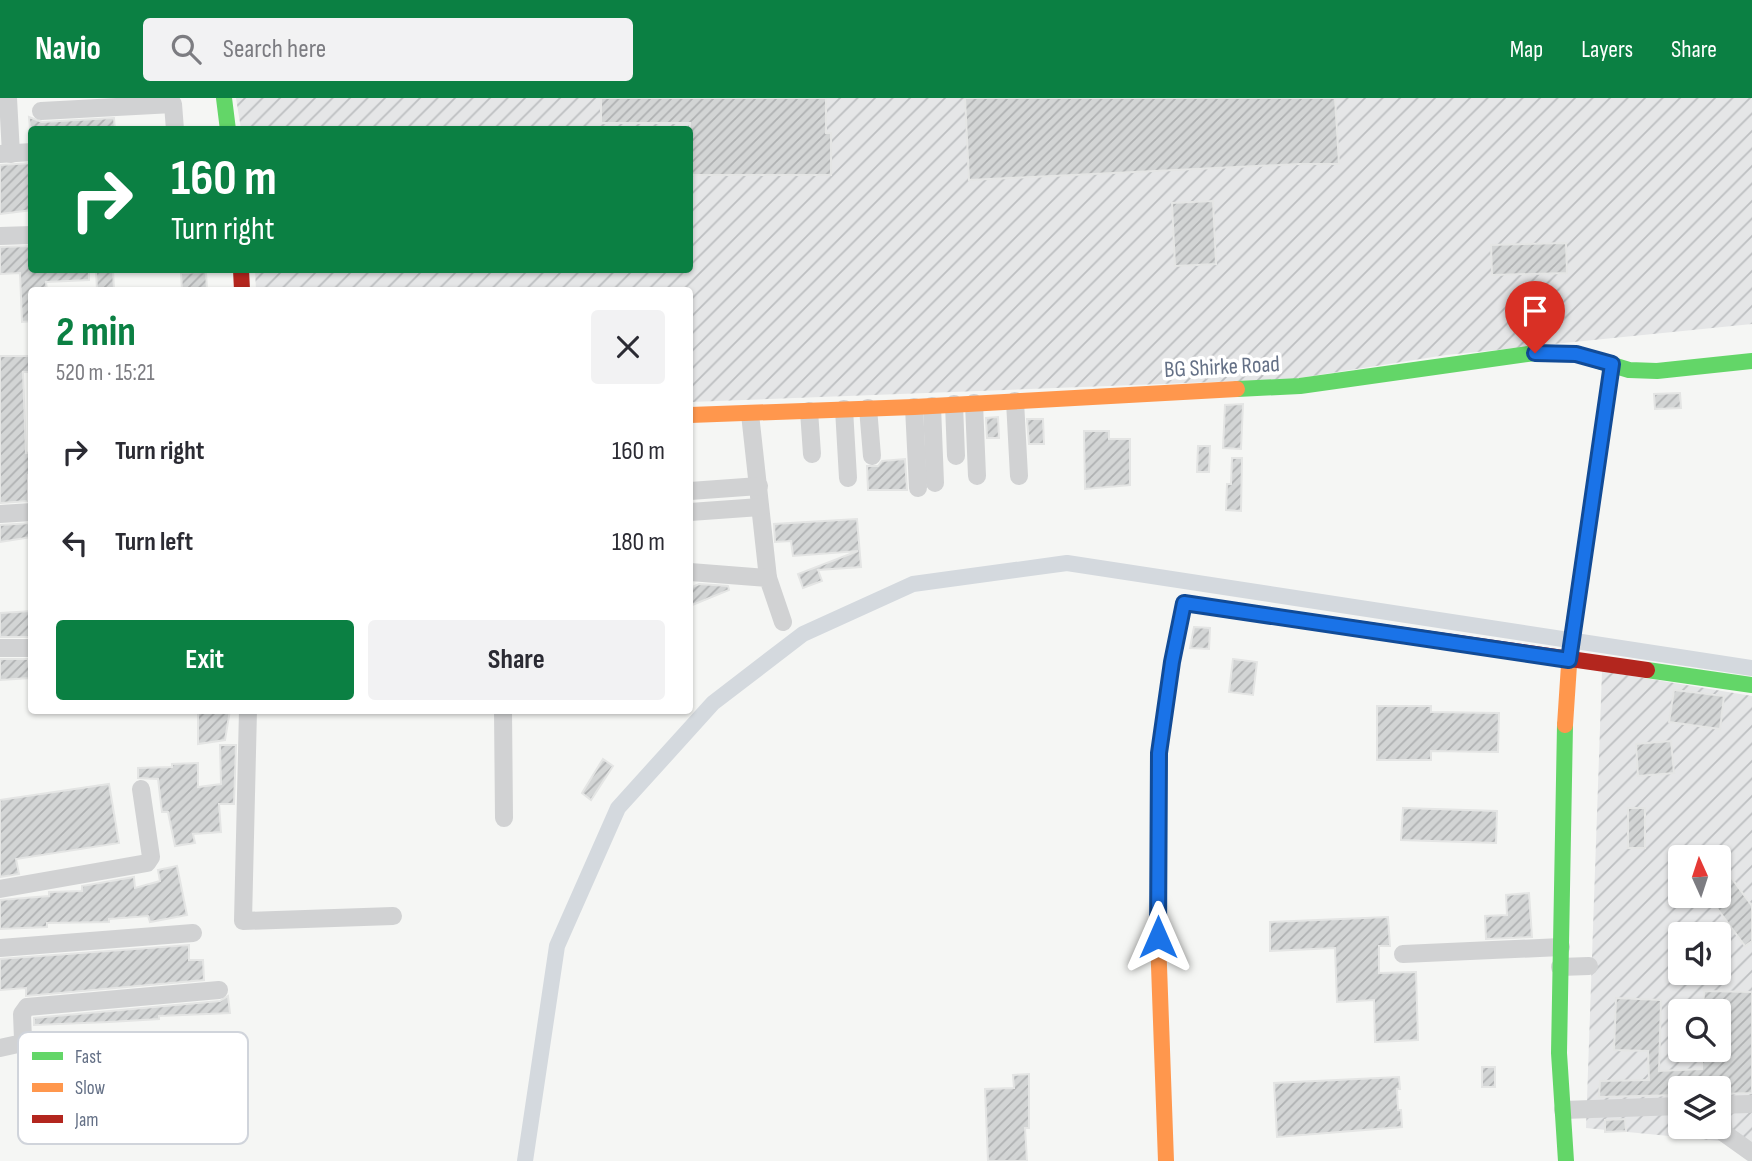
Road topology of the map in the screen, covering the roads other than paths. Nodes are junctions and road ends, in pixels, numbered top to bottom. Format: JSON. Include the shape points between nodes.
{"nodes":[{"id":1,"x":8,"y":98,"type":"edge"},
{"id":2,"x":223,"y":98,"type":"edge"},
{"id":3,"x":41,"y":111,"type":"dead end"},
{"id":4,"x":175,"y":126,"type":"edge"},
{"id":5,"x":227,"y":126,"type":"edge"},
{"id":6,"x":28,"y":152,"type":"edge"},
{"id":7,"x":5,"y":154,"type":"edge"},
{"id":8,"x":28,"y":235,"type":"edge"},
{"id":9,"x":0,"y":236,"type":"edge"},
{"id":10,"x":1752,"y":361,"type":"edge"},
{"id":11,"x":1612,"y":364,"type":"junction"},
{"id":12,"x":1015,"y":401,"type":"junction"},
{"id":13,"x":974,"y":403,"type":"junction"},
{"id":14,"x":954,"y":404,"type":"junction"},
{"id":15,"x":923,"y":406,"type":"junction"},
{"id":16,"x":868,"y":408,"type":"junction"},
{"id":17,"x":844,"y":409,"type":"junction"},
{"id":18,"x":809,"y":411,"type":"junction"},
{"id":19,"x":750,"y":414,"type":"junction"},
{"id":20,"x":693,"y":415,"type":"edge"},
{"id":21,"x":812,"y":454,"type":"dead end"},
{"id":22,"x":872,"y":456,"type":"dead end"},
{"id":23,"x":956,"y":456,"type":"dead end"},
{"id":24,"x":977,"y":476,"type":"dead end"},
{"id":25,"x":1019,"y":476,"type":"dead end"},
{"id":26,"x":848,"y":478,"type":"dead end"},
{"id":27,"x":927,"y":485,"type":"dead end"},
{"id":28,"x":759,"y":486,"type":"junction"},
{"id":29,"x":693,"y":491,"type":"edge"},
{"id":30,"x":760,"y":507,"type":"junction"},
{"id":31,"x":28,"y":512,"type":"edge"},
{"id":32,"x":693,"y":512,"type":"edge"},
{"id":33,"x":0,"y":514,"type":"edge"},
{"id":34,"x":693,"y":572,"type":"edge"},
{"id":35,"x":768,"y":578,"type":"junction"},
{"id":36,"x":783,"y":622,"type":"dead end"},
{"id":37,"x":0,"y":648,"type":"edge"},
{"id":38,"x":28,"y":648,"type":"edge"},
{"id":39,"x":1569,"y":655,"type":"junction"},
{"id":40,"x":1752,"y":685,"type":"edge"},
{"id":41,"x":248,"y":714,"type":"edge"},
{"id":42,"x":503,"y":714,"type":"edge"},
{"id":43,"x":141,"y":789,"type":"dead end"},
{"id":44,"x":503,"y":818,"type":"dead end"},
{"id":45,"x":0,"y":889,"type":"edge"},
{"id":46,"x":393,"y":916,"type":"dead end"},
{"id":47,"x":193,"y":933,"type":"dead end"},
{"id":48,"x":1561,"y":947,"type":"junction"},
{"id":49,"x":0,"y":948,"type":"edge"},
{"id":50,"x":1403,"y":954,"type":"dead end"},
{"id":51,"x":1590,"y":966,"type":"dead end"},
{"id":52,"x":1560,"y":967,"type":"junction"},
{"id":53,"x":219,"y":990,"type":"dead end"},
{"id":54,"x":23,"y":1032,"type":"edge"},
{"id":55,"x":18,"y":1044,"type":"edge"},
{"id":56,"x":0,"y":1048,"type":"edge"},
{"id":57,"x":1749,"y":1104,"type":"dead end"},
{"id":58,"x":1731,"y":1105,"type":"edge"},
{"id":59,"x":1668,"y":1106,"type":"edge"},
{"id":60,"x":1563,"y":1110,"type":"junction"},
{"id":61,"x":1731,"y":1138,"type":"edge"},
{"id":62,"x":1752,"y":1153,"type":"edge"},
{"id":63,"x":1166,"y":1161,"type":"edge"},
{"id":64,"x":1566,"y":1161,"type":"edge"}],
"edges":[{"from":1,"to":7,"type":"street"},
{"from":2,"to":5,"type":"street"},
{"from":3,"to":4,"type":"street","via":[[173,104]]},
{"from":6,"to":7,"type":"street"},
{"from":8,"to":9,"type":"street"},
{"from":10,"to":11,"type":"street","name":"BG Shirke Road","via":[[1657,371]]},
{"from":11,"to":12,"type":"street","name":"BG Shirke Road","via":[[1576,354],[1535,353],[1300,386]]},
{"from":11,"to":39,"type":"street"},
{"from":12,"to":13,"type":"street","name":"BG Shirke Road"},
{"from":12,"to":25,"type":"street"},
{"from":13,"to":14,"type":"street","name":"BG Shirke Road"},
{"from":13,"to":24,"type":"street"},
{"from":14,"to":15,"type":"street","name":"BG Shirke Road"},
{"from":14,"to":23,"type":"street"},
{"from":15,"to":16,"type":"street","name":"BG Shirke Road"},
{"from":15,"to":27,"type":"street"},
{"from":16,"to":17,"type":"street","name":"BG Shirke Road"},
{"from":16,"to":22,"type":"street"},
{"from":17,"to":18,"type":"street","name":"BG Shirke Road"},
{"from":17,"to":26,"type":"street"},
{"from":18,"to":19,"type":"street","name":"BG Shirke Road"},
{"from":18,"to":21,"type":"street"},
{"from":19,"to":20,"type":"street","name":"BG Shirke Road"},
{"from":19,"to":28,"type":"street"},
{"from":28,"to":29,"type":"street"},
{"from":28,"to":30,"type":"street"},
{"from":30,"to":32,"type":"street"},
{"from":30,"to":35,"type":"street"},
{"from":31,"to":33,"type":"street"},
{"from":34,"to":35,"type":"street"},
{"from":35,"to":36,"type":"street"},
{"from":37,"to":38,"type":"street"},
{"from":39,"to":40,"type":"street"},
{"from":39,"to":48,"type":"street"},
{"from":39,"to":63,"type":"street","via":[[1184,603],[1159,753],[1158,937]]},
{"from":41,"to":46,"type":"street","via":[[243,921]]},
{"from":42,"to":44,"type":"street"},
{"from":43,"to":45,"type":"street","via":[[151,858],[147,863]]},
{"from":47,"to":49,"type":"street"},
{"from":48,"to":50,"type":"street"},
{"from":48,"to":52,"type":"street"},
{"from":51,"to":52,"type":"street"},
{"from":52,"to":60,"type":"street"},
{"from":53,"to":54,"type":"street","via":[[27,1007],[22,1014]]},
{"from":55,"to":56,"type":"street"},
{"from":57,"to":58,"type":"street"},
{"from":59,"to":60,"type":"street"},
{"from":60,"to":64,"type":"street"},
{"from":61,"to":62,"type":"street"}]}
